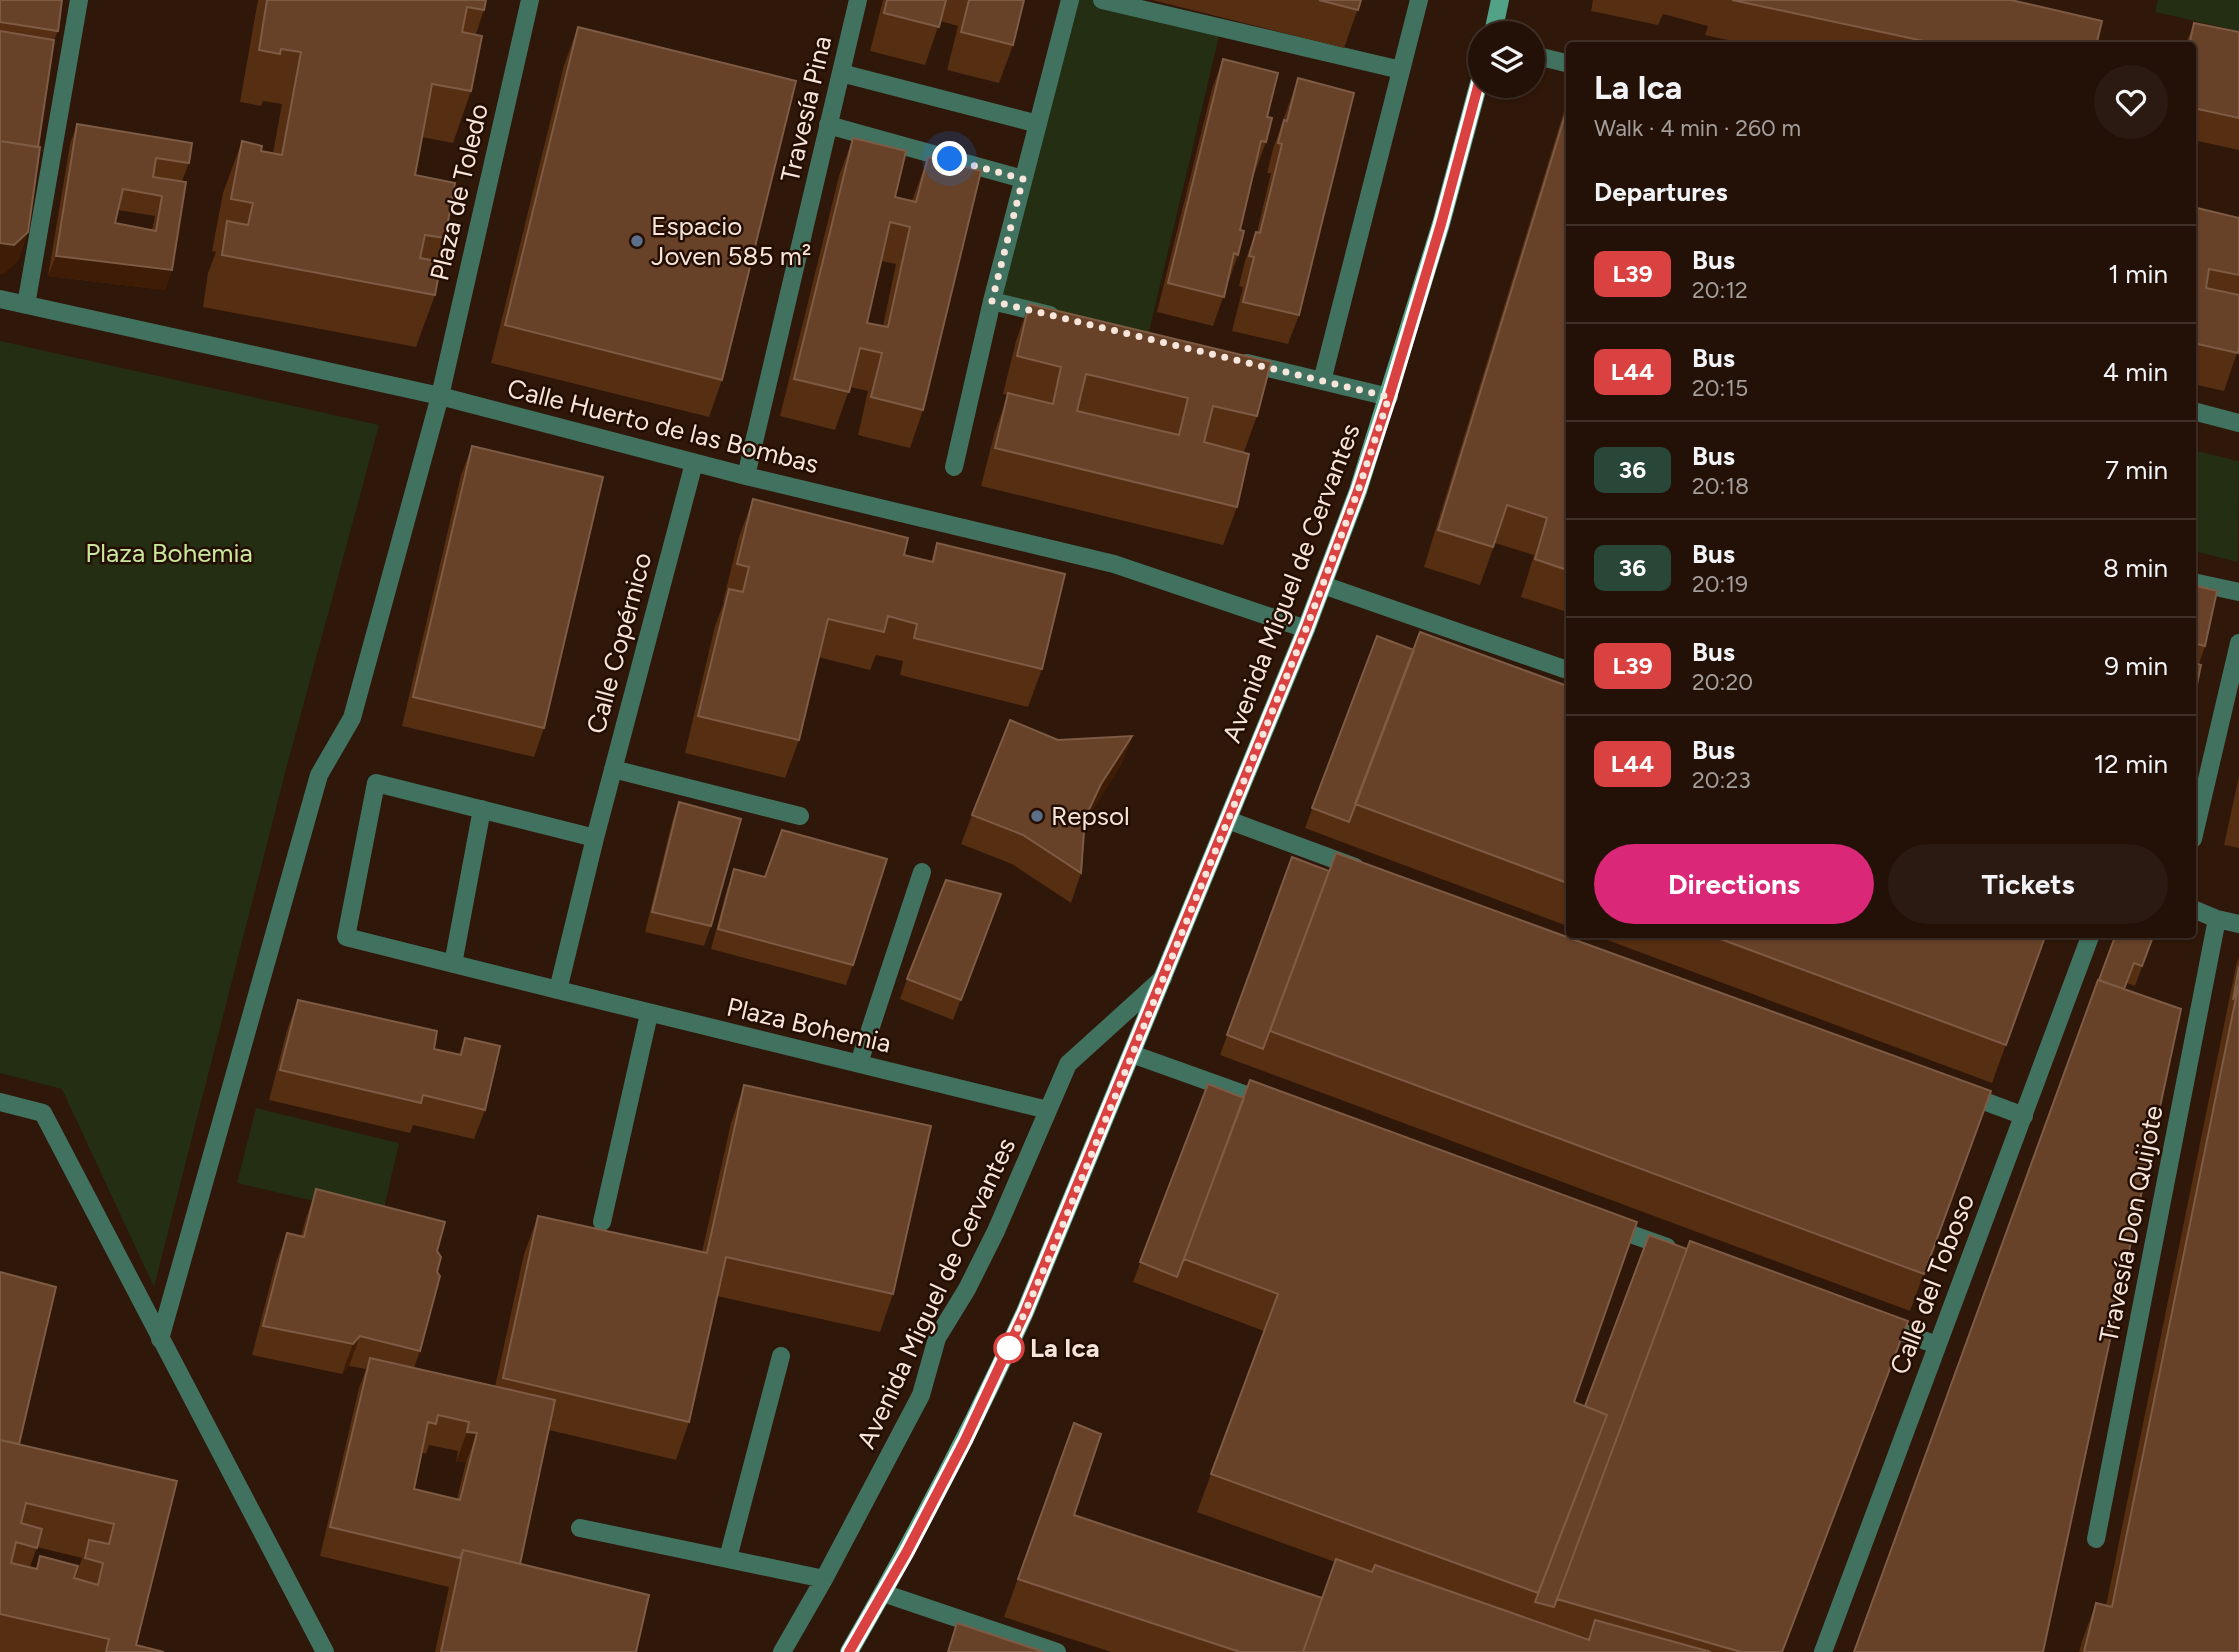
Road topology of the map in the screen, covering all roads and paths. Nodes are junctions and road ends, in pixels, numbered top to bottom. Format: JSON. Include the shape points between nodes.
{"nodes":[{"id":1,"x":79,"y":0,"type":"edge"},
{"id":2,"x":530,"y":0,"type":"edge"},
{"id":3,"x":859,"y":0,"type":"edge"},
{"id":4,"x":1070,"y":0,"type":"edge"},
{"id":5,"x":1102,"y":0,"type":"edge"},
{"id":6,"x":1419,"y":0,"type":"edge"},
{"id":7,"x":1500,"y":0,"type":"edge"},
{"id":8,"x":1496,"y":21,"type":"edge"},
{"id":9,"x":1545,"y":58,"type":"edge"},
{"id":10,"x":1566,"y":63,"type":"edge"},
{"id":11,"x":1401,"y":70,"type":"junction"},
{"id":12,"x":841,"y":73,"type":"junction"},
{"id":13,"x":1475,"y":98,"type":"edge"},
{"id":14,"x":1038,"y":124,"type":"junction"},
{"id":15,"x":828,"y":125,"type":"junction"},
{"id":16,"x":1023,"y":179,"type":"junction"},
{"id":17,"x":0,"y":299,"type":"edge"},
{"id":18,"x":992,"y":301,"type":"junction"},
{"id":19,"x":26,"y":305,"type":"junction"},
{"id":20,"x":1070,"y":320,"type":"edge"},
{"id":21,"x":1228,"y":359,"type":"edge"},
{"id":22,"x":1322,"y":381,"type":"junction"},
{"id":23,"x":440,"y":396,"type":"junction"},
{"id":24,"x":1389,"y":397,"type":"junction"},
{"id":25,"x":2196,"y":412,"type":"edge"},
{"id":26,"x":2239,"y":423,"type":"edge"},
{"id":27,"x":694,"y":463,"type":"junction"},
{"id":28,"x":954,"y":467,"type":"dead end"},
{"id":29,"x":747,"y":476,"type":"junction"},
{"id":30,"x":2196,"y":583,"type":"edge"},
{"id":31,"x":1323,"y":585,"type":"junction"},
{"id":32,"x":2239,"y":593,"type":"edge"},
{"id":33,"x":1306,"y":629,"type":"junction"},
{"id":34,"x":2239,"y":643,"type":"edge"},
{"id":35,"x":1566,"y":670,"type":"edge"},
{"id":36,"x":613,"y":769,"type":"junction"},
{"id":37,"x":482,"y":809,"type":"junction"},
{"id":38,"x":2196,"y":812,"type":"edge"},
{"id":39,"x":800,"y":817,"type":"dead end"},
{"id":40,"x":1227,"y":820,"type":"junction"},
{"id":41,"x":595,"y":838,"type":"junction"},
{"id":42,"x":922,"y":872,"type":"dead end"},
{"id":43,"x":1371,"y":873,"type":"edge"},
{"id":44,"x":2196,"y":910,"type":"edge"},
{"id":45,"x":2217,"y":919,"type":"junction"},
{"id":46,"x":2239,"y":924,"type":"edge"},
{"id":47,"x":2090,"y":938,"type":"edge"},
{"id":48,"x":453,"y":964,"type":"junction"},
{"id":49,"x":1163,"y":978,"type":"junction"},
{"id":50,"x":558,"y":990,"type":"junction"},
{"id":51,"x":649,"y":1014,"type":"junction"},
{"id":52,"x":1132,"y":1054,"type":"junction"},
{"id":53,"x":859,"y":1063,"type":"junction"},
{"id":54,"x":1945,"y":1087,"type":"edge"},
{"id":55,"x":0,"y":1102,"type":"edge"},
{"id":56,"x":1048,"y":1110,"type":"junction"},
{"id":57,"x":1288,"y":1110,"type":"edge"},
{"id":58,"x":2024,"y":1116,"type":"junction"},
{"id":59,"x":602,"y":1222,"type":"dead end"},
{"id":60,"x":1599,"y":1223,"type":"edge"},
{"id":61,"x":1677,"y":1251,"type":"edge"},
{"id":62,"x":1859,"y":1317,"type":"edge"},
{"id":63,"x":160,"y":1339,"type":"junction"},
{"id":64,"x":1937,"y":1345,"type":"junction"},
{"id":65,"x":781,"y":1356,"type":"dead end"},
{"id":66,"x":580,"y":1528,"type":"dead end"},
{"id":67,"x":2096,"y":1539,"type":"dead end"},
{"id":68,"x":728,"y":1558,"type":"junction"},
{"id":69,"x":824,"y":1579,"type":"junction"},
{"id":70,"x":883,"y":1593,"type":"junction"},
{"id":71,"x":325,"y":1652,"type":"edge"},
{"id":72,"x":782,"y":1652,"type":"edge"},
{"id":73,"x":849,"y":1652,"type":"edge"},
{"id":74,"x":1057,"y":1652,"type":"edge"},
{"id":75,"x":1823,"y":1652,"type":"edge"}],
"edges":[{"from":1,"to":19,"type":"street"},
{"from":2,"to":23,"type":"street","name":"Plaza de Toledo"},
{"from":3,"to":12,"type":"street","name":"Travesía Pina"},
{"from":4,"to":14,"type":"street"},
{"from":5,"to":11,"type":"street"},
{"from":6,"to":11,"type":"street"},
{"from":7,"to":8,"type":"main road"},
{"from":9,"to":10,"type":"street"},
{"from":11,"to":22,"type":"street"},
{"from":12,"to":14,"type":"street"},
{"from":12,"to":15,"type":"street","name":"Travesía Pina"},
{"from":13,"to":24,"type":"main road","name":"Avenida Miguel de Cervantes"},
{"from":14,"to":16,"type":"street"},
{"from":15,"to":16,"type":"street"},
{"from":15,"to":29,"type":"street","name":"Travesía Pina"},
{"from":16,"to":18,"type":"street"},
{"from":17,"to":19,"type":"street","name":"Calle Huerto de las Bombas"},
{"from":18,"to":20,"type":"street"},
{"from":18,"to":28,"type":"street"},
{"from":19,"to":23,"type":"street","name":"Calle Huerto de las Bombas"},
{"from":21,"to":22,"type":"street"},
{"from":22,"to":24,"type":"street"},
{"from":23,"to":27,"type":"street","name":"Calle Huerto de las Bombas"},
{"from":23,"to":63,"type":"street","name":"Plaza de Toledo","via":[[352,719],[318,775]]},
{"from":24,"to":31,"type":"main road","name":"Avenida Miguel de Cervantes"},
{"from":25,"to":26,"type":"street"},
{"from":27,"to":29,"type":"street","name":"Calle Huerto de las Bombas"},
{"from":27,"to":36,"type":"street","name":"Calle Copérnico"},
{"from":29,"to":33,"type":"street","name":"Calle Huerto de las Bombas","via":[[1114,564]]},
{"from":30,"to":32,"type":"street"},
{"from":31,"to":33,"type":"main road","name":"Avenida Miguel de Cervantes"},
{"from":31,"to":35,"type":"street"},
{"from":33,"to":40,"type":"main road","name":"Avenida Miguel de Cervantes"},
{"from":34,"to":38,"type":"street"},
{"from":36,"to":39,"type":"street"},
{"from":36,"to":41,"type":"street","name":"Calle Copérnico"},
{"from":37,"to":41,"type":"street","name":"Plaza Bohemia"},
{"from":37,"to":48,"type":"street"},
{"from":37,"to":48,"type":"street","name":"Plaza Bohemia","via":[[376,783],[346,937]]},
{"from":40,"to":43,"type":"street"},
{"from":40,"to":49,"type":"main road","name":"Avenida Miguel de Cervantes"},
{"from":41,"to":50,"type":"street"},
{"from":42,"to":53,"type":"street"},
{"from":44,"to":45,"type":"street"},
{"from":45,"to":46,"type":"street"},
{"from":45,"to":67,"type":"street","name":"Travesía Don Quijote"},
{"from":47,"to":58,"type":"street","name":"Calle del Toboso"},
{"from":48,"to":50,"type":"street","name":"Plaza Bohemia"},
{"from":49,"to":52,"type":"main road","name":"Avenida Miguel de Cervantes"},
{"from":49,"to":56,"type":"street","name":"Avenida Miguel de Cervantes","via":[[1068,1064]]},
{"from":50,"to":51,"type":"street","name":"Plaza Bohemia"},
{"from":51,"to":53,"type":"street","name":"Plaza Bohemia"},
{"from":51,"to":59,"type":"street"},
{"from":52,"to":57,"type":"street"},
{"from":52,"to":70,"type":"main road","name":"Avenida Miguel de Cervantes","via":[[997,1375]]},
{"from":53,"to":56,"type":"street","name":"Plaza Bohemia"},
{"from":54,"to":58,"type":"street"},
{"from":55,"to":63,"type":"street","via":[[43,1113]]},
{"from":56,"to":69,"type":"street","name":"Avenida Miguel de Cervantes","via":[[996,1231],[937,1338],[921,1395]]},
{"from":58,"to":64,"type":"street","name":"Calle del Toboso"},
{"from":60,"to":61,"type":"street"},
{"from":62,"to":64,"type":"street"},
{"from":63,"to":71,"type":"street"},
{"from":64,"to":75,"type":"street","name":"Calle del Toboso"},
{"from":65,"to":68,"type":"street"},
{"from":66,"to":68,"type":"street"},
{"from":68,"to":69,"type":"street"},
{"from":69,"to":72,"type":"street","name":"Avenida Miguel de Cervantes"},
{"from":70,"to":73,"type":"main road","name":"Avenida Miguel de Cervantes"},
{"from":70,"to":74,"type":"street"}]}
